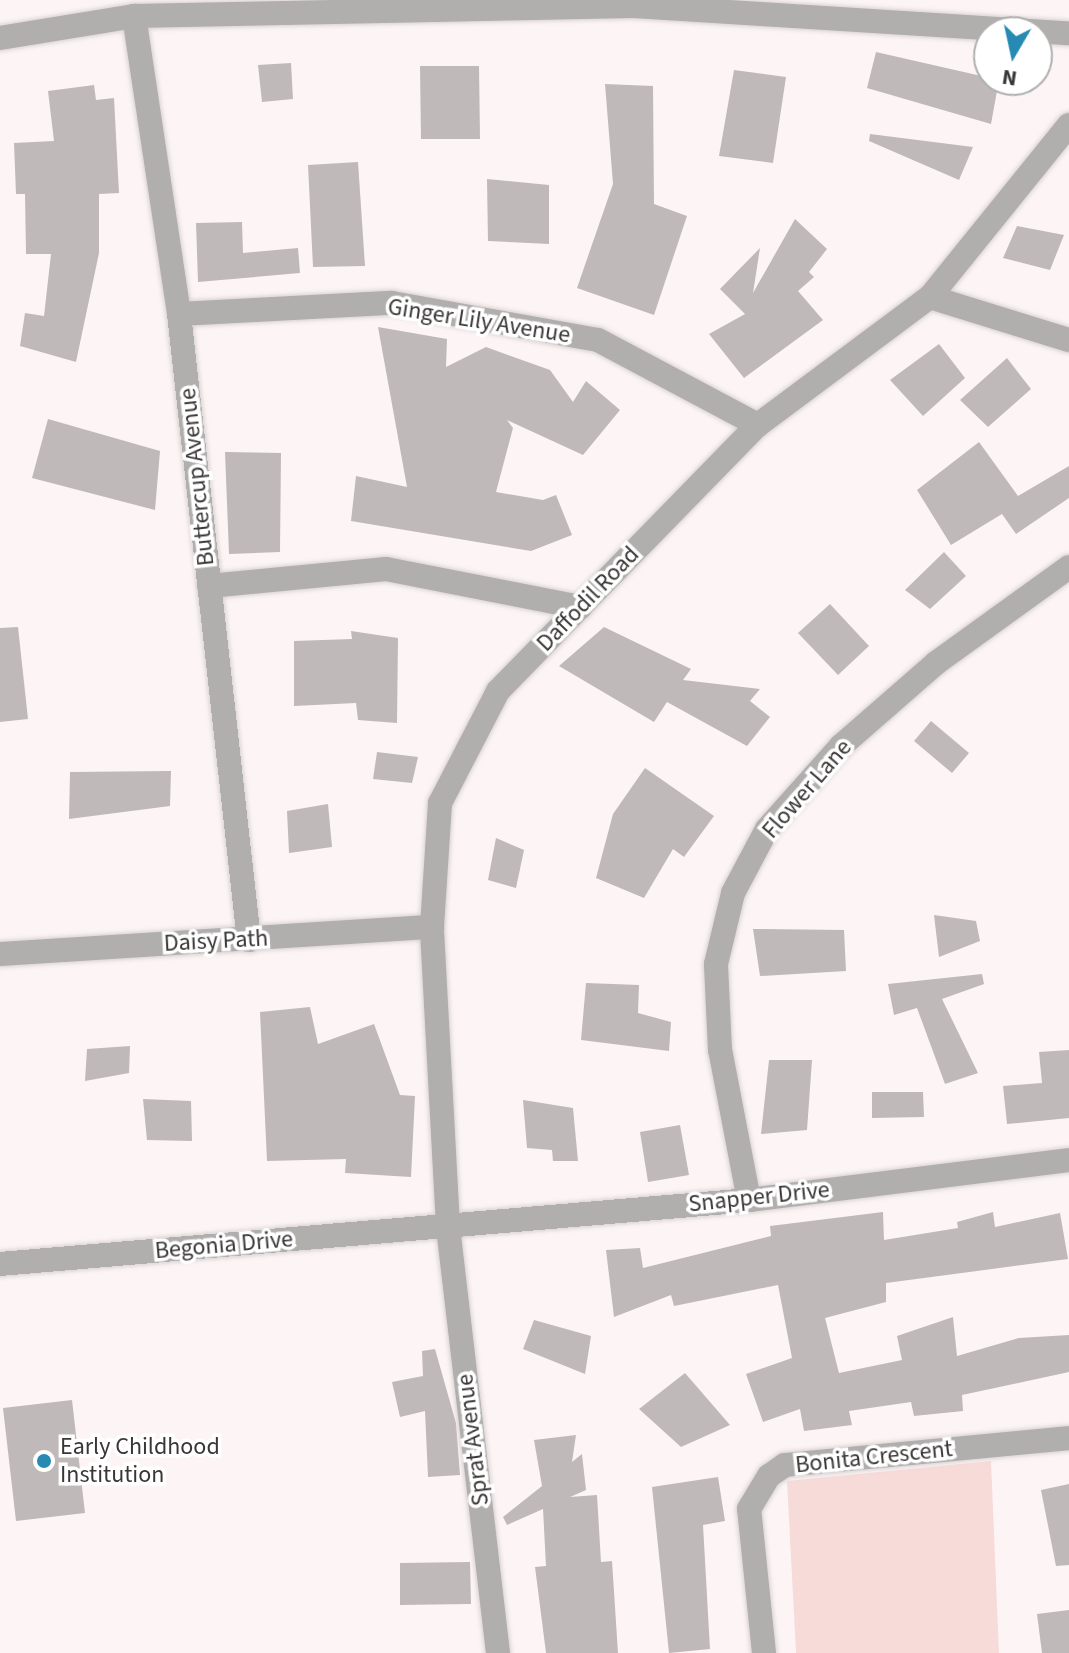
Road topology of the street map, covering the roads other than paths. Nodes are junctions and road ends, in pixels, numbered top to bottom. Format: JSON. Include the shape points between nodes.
{"nodes":[{"id":1,"x":134,"y":16,"type":"junction"},
{"id":2,"x":1069,"y":33,"type":"edge"},
{"id":3,"x":0,"y":38,"type":"edge"},
{"id":4,"x":1069,"y":125,"type":"edge"},
{"id":5,"x":930,"y":297,"type":"junction"},
{"id":6,"x":179,"y":314,"type":"junction"},
{"id":7,"x":1069,"y":340,"type":"edge"},
{"id":8,"x":758,"y":425,"type":"junction"},
{"id":9,"x":1069,"y":567,"type":"edge"},
{"id":10,"x":209,"y":586,"type":"junction"},
{"id":11,"x":580,"y":607,"type":"junction"},
{"id":12,"x":432,"y":927,"type":"junction"},
{"id":13,"x":249,"y":940,"type":"junction"},
{"id":14,"x":0,"y":954,"type":"edge"},
{"id":15,"x":1069,"y":1160,"type":"edge"},
{"id":16,"x":749,"y":1200,"type":"junction"},
{"id":17,"x":448,"y":1226,"type":"junction"},
{"id":18,"x":0,"y":1264,"type":"edge"},
{"id":19,"x":1069,"y":1438,"type":"edge"},
{"id":20,"x":498,"y":1653,"type":"edge"},
{"id":21,"x":764,"y":1653,"type":"edge"}],
"edges":[{"from":1,"to":2,"type":"street","via":[[634,6]]},
{"from":1,"to":3,"type":"street"},
{"from":1,"to":6,"type":"street","name":"Buttercup Avenue"},
{"from":4,"to":5,"type":"street","name":"Daffodil Road"},
{"from":5,"to":7,"type":"street"},
{"from":5,"to":8,"type":"street","name":"Daffodil Road"},
{"from":6,"to":8,"type":"street","name":"Ginger Lily Avenue","via":[[392,303],[598,340]]},
{"from":6,"to":10,"type":"street","name":"Buttercup Avenue"},
{"from":8,"to":11,"type":"street","name":"Daffodil Road"},
{"from":9,"to":16,"type":"street","name":"Flower Lane","via":[[936,663],[841,746],[767,829],[733,893],[716,964],[720,1050]]},
{"from":10,"to":11,"type":"street","via":[[386,569]]},
{"from":10,"to":13,"type":"street","name":"Buttercup Avenue"},
{"from":11,"to":12,"type":"street","name":"Daffodil Road","via":[[498,691],[440,803]]},
{"from":12,"to":13,"type":"street","name":"Daisy Path"},
{"from":12,"to":17,"type":"street","name":"Daffodil Road"},
{"from":13,"to":14,"type":"street","name":"Daisy Path"},
{"from":15,"to":16,"type":"street","name":"Snapper Drive"},
{"from":16,"to":17,"type":"street","name":"Snapper Drive"},
{"from":17,"to":18,"type":"street","name":"Begonia Drive"},
{"from":17,"to":20,"type":"street","name":"Sprat Avenue"},
{"from":19,"to":21,"type":"street","name":"Bonita Crescent","via":[[785,1465],[769,1476],[749,1509]]}]}
